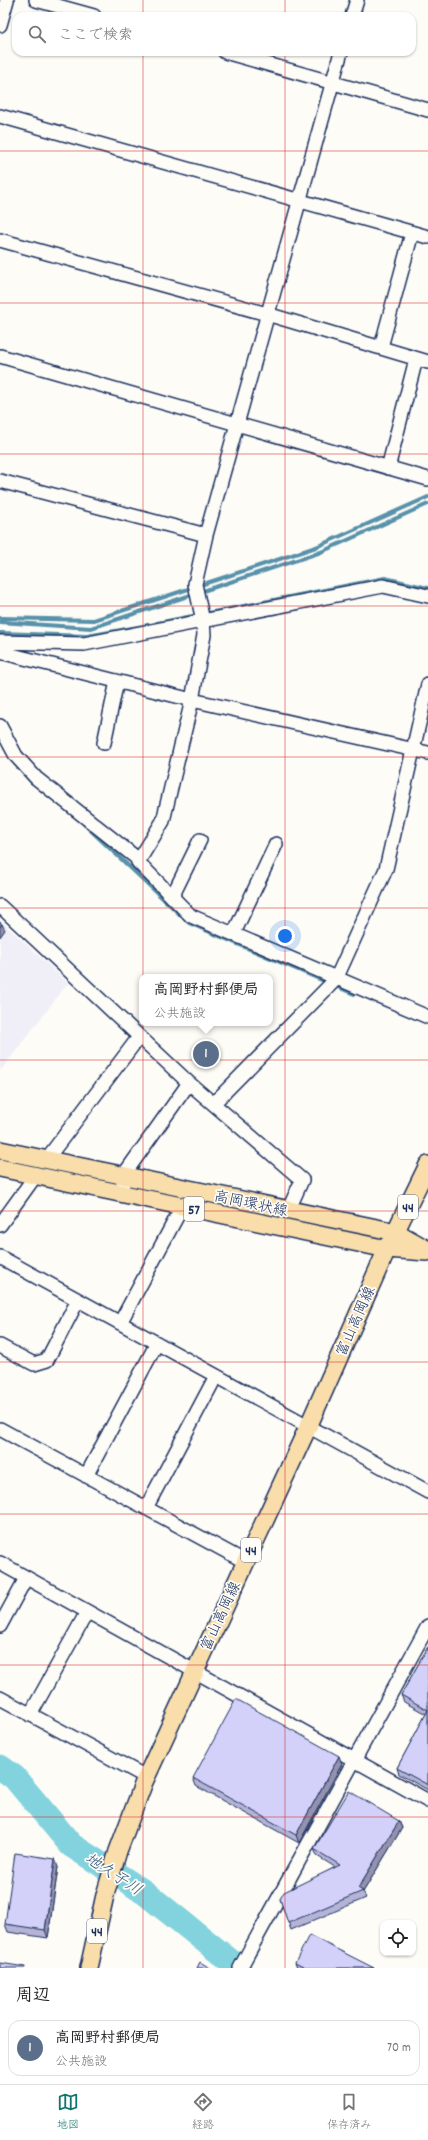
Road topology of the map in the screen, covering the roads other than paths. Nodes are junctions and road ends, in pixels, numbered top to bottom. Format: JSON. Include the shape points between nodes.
{"nodes":[{"id":1,"x":7,"y":0,"type":"edge"},
{"id":2,"x":36,"y":0,"type":"edge"},
{"id":3,"x":357,"y":0,"type":"edge"},
{"id":4,"x":80,"y":12,"type":"edge"},
{"id":5,"x":353,"y":12,"type":"edge"},
{"id":6,"x":0,"y":25,"type":"edge"},
{"id":7,"x":240,"y":56,"type":"edge"},
{"id":8,"x":340,"y":56,"type":"edge"},
{"id":9,"x":332,"y":81,"type":"junction"},
{"id":10,"x":428,"y":110,"type":"edge"},
{"id":11,"x":0,"y":116,"type":"edge"},
{"id":12,"x":299,"y":201,"type":"junction"},
{"id":13,"x":412,"y":233,"type":"junction"},
{"id":14,"x":428,"y":237,"type":"edge"},
{"id":15,"x":0,"y":240,"type":"edge"},
{"id":16,"x":267,"y":314,"type":"junction"},
{"id":17,"x":381,"y":347,"type":"junction"},
{"id":18,"x":0,"y":356,"type":"edge"},
{"id":19,"x":422,"y":361,"type":"edge"},
{"id":20,"x":237,"y":425,"type":"junction"},
{"id":21,"x":388,"y":468,"type":"junction"},
{"id":22,"x":428,"y":479,"type":"edge"},
{"id":23,"x":0,"y":481,"type":"edge"},
{"id":24,"x":206,"y":535,"type":"junction"},
{"id":25,"x":428,"y":596,"type":"edge"},
{"id":26,"x":201,"y":611,"type":"junction"},
{"id":27,"x":0,"y":642,"type":"edge"},
{"id":28,"x":0,"y":652,"type":"edge"},
{"id":29,"x":116,"y":682,"type":"junction"},
{"id":30,"x":428,"y":684,"type":"edge"},
{"id":31,"x":192,"y":700,"type":"junction"},
{"id":32,"x":0,"y":726,"type":"edge"},
{"id":33,"x":104,"y":743,"type":"dead end"},
{"id":34,"x":414,"y":750,"type":"junction"},
{"id":35,"x":428,"y":753,"type":"edge"},
{"id":36,"x":200,"y":840,"type":"dead end"},
{"id":37,"x":276,"y":844,"type":"dead end"},
{"id":38,"x":139,"y":860,"type":"junction"},
{"id":39,"x":172,"y":897,"type":"junction"},
{"id":40,"x":0,"y":906,"type":"edge"},
{"id":41,"x":234,"y":933,"type":"junction"},
{"id":42,"x":333,"y":983,"type":"junction"},
{"id":43,"x":428,"y":1017,"type":"edge"},
{"id":44,"x":140,"y":1037,"type":"junction"},
{"id":45,"x":189,"y":1083,"type":"junction"},
{"id":46,"x":214,"y":1103,"type":"junction"},
{"id":47,"x":0,"y":1150,"type":"edge"},
{"id":48,"x":46,"y":1160,"type":"junction"},
{"id":49,"x":428,"y":1165,"type":"edge"},
{"id":50,"x":0,"y":1168,"type":"edge"},
{"id":51,"x":36,"y":1176,"type":"junction"},
{"id":52,"x":124,"y":1176,"type":"junction"},
{"id":53,"x":122,"y":1194,"type":"junction"},
{"id":54,"x":182,"y":1206,"type":"junction"},
{"id":55,"x":288,"y":1211,"type":"junction"},
{"id":56,"x":0,"y":1225,"type":"edge"},
{"id":57,"x":396,"y":1232,"type":"junction"},
{"id":58,"x":388,"y":1249,"type":"junction"},
{"id":59,"x":428,"y":1251,"type":"edge"},
{"id":60,"x":0,"y":1257,"type":"edge"},
{"id":61,"x":78,"y":1300,"type":"junction"},
{"id":62,"x":120,"y":1323,"type":"junction"},
{"id":63,"x":157,"y":1343,"type":"junction"},
{"id":64,"x":0,"y":1346,"type":"edge"},
{"id":65,"x":216,"y":1376,"type":"junction"},
{"id":66,"x":308,"y":1427,"type":"junction"},
{"id":67,"x":0,"y":1429,"type":"edge"},
{"id":68,"x":86,"y":1476,"type":"junction"},
{"id":69,"x":428,"y":1492,"type":"edge"},
{"id":70,"x":146,"y":1508,"type":"junction"},
{"id":71,"x":246,"y":1562,"type":"junction"},
{"id":72,"x":0,"y":1563,"type":"edge"},
{"id":73,"x":26,"y":1578,"type":"junction"},
{"id":74,"x":87,"y":1612,"type":"junction"},
{"id":75,"x":0,"y":1626,"type":"edge"},
{"id":76,"x":428,"y":1626,"type":"edge"},
{"id":77,"x":194,"y":1672,"type":"junction"},
{"id":78,"x":0,"y":1698,"type":"edge"},
{"id":79,"x":30,"y":1715,"type":"junction"},
{"id":80,"x":354,"y":1760,"type":"junction"},
{"id":81,"x":146,"y":1777,"type":"junction"},
{"id":82,"x":428,"y":1801,"type":"edge"},
{"id":83,"x":90,"y":1968,"type":"edge"},
{"id":84,"x":240,"y":1968,"type":"edge"}],
"edges":[{"from":1,"to":6,"type":"street"},
{"from":2,"to":4,"type":"street"},
{"from":3,"to":5,"type":"street"},
{"from":7,"to":9,"type":"street"},
{"from":8,"to":9,"type":"street"},
{"from":9,"to":10,"type":"street"},
{"from":9,"to":12,"type":"street"},
{"from":11,"to":12,"type":"street"},
{"from":12,"to":13,"type":"street"},
{"from":12,"to":16,"type":"street"},
{"from":13,"to":14,"type":"street"},
{"from":13,"to":17,"type":"street"},
{"from":15,"to":16,"type":"street"},
{"from":16,"to":17,"type":"street"},
{"from":16,"to":20,"type":"street"},
{"from":17,"to":19,"type":"street"},
{"from":18,"to":20,"type":"street"},
{"from":19,"to":21,"type":"street"},
{"from":20,"to":21,"type":"street"},
{"from":20,"to":24,"type":"street"},
{"from":21,"to":22,"type":"street"},
{"from":23,"to":24,"type":"street"},
{"from":24,"to":26,"type":"street","via":[[195,584]]},
{"from":25,"to":26,"type":"street","via":[[383,586]]},
{"from":26,"to":27,"type":"street","via":[[84,644]]},
{"from":26,"to":31,"type":"street","via":[[204,635]]},
{"from":28,"to":29,"type":"street"},
{"from":29,"to":31,"type":"street"},
{"from":29,"to":33,"type":"street"},
{"from":30,"to":34,"type":"street"},
{"from":31,"to":34,"type":"street"},
{"from":31,"to":38,"type":"street","via":[[163,821]]},
{"from":32,"to":38,"type":"street","via":[[16,756],[36,778]]},
{"from":34,"to":35,"type":"street"},
{"from":34,"to":42,"type":"street","via":[[386,869]]},
{"from":36,"to":39,"type":"street"},
{"from":37,"to":41,"type":"street"},
{"from":38,"to":39,"type":"street","via":[[138,862]]},
{"from":39,"to":41,"type":"street","via":[[191,916]]},
{"from":40,"to":44,"type":"street","via":[[58,970]]},
{"from":41,"to":42,"type":"street"},
{"from":42,"to":43,"type":"street"},
{"from":42,"to":46,"type":"street"},
{"from":44,"to":45,"type":"street"},
{"from":44,"to":48,"type":"street"},
{"from":45,"to":46,"type":"street"},
{"from":45,"to":52,"type":"street"},
{"from":46,"to":55,"type":"street","via":[[302,1180]]},
{"from":47,"to":48,"type":"main road","name":"高岡環状線","number":"57"},
{"from":48,"to":52,"type":"main road","name":"高岡環状線","number":"57"},
{"from":49,"to":57,"type":"main road","name":"富山高岡線","number":"44"},
{"from":50,"to":51,"type":"main road","name":"高岡環状線","number":"57"},
{"from":51,"to":53,"type":"main road","name":"高岡環状線","number":"57"},
{"from":51,"to":56,"type":"street"},
{"from":52,"to":53,"type":"street"},
{"from":52,"to":55,"type":"main road","name":"高岡環状線","number":"57"},
{"from":53,"to":54,"type":"main road","name":"高岡環状線","number":"57"},
{"from":54,"to":58,"type":"main road","name":"高岡環状線","number":"57"},
{"from":54,"to":62,"type":"street"},
{"from":55,"to":57,"type":"main road","name":"高岡環状線","number":"57"},
{"from":57,"to":58,"type":"main road","name":"富山高岡線","number":"44"},
{"from":57,"to":59,"type":"main road","name":"高岡環状線","number":"57"},
{"from":58,"to":59,"type":"main road","name":"高岡環状線","number":"57"},
{"from":58,"to":66,"type":"main road","name":"富山高岡線","number":"44"},
{"from":60,"to":61,"type":"street"},
{"from":61,"to":62,"type":"street"},
{"from":61,"to":64,"type":"street","via":[[47,1360],[34,1364]]},
{"from":62,"to":63,"type":"street"},
{"from":63,"to":65,"type":"street"},
{"from":63,"to":68,"type":"street"},
{"from":65,"to":66,"type":"street"},
{"from":65,"to":70,"type":"street"},
{"from":66,"to":69,"type":"street"},
{"from":66,"to":71,"type":"main road","name":"富山高岡線","number":"44"},
{"from":67,"to":68,"type":"street"},
{"from":68,"to":70,"type":"street"},
{"from":70,"to":71,"type":"street"},
{"from":71,"to":77,"type":"main road","name":"富山高岡線","number":"44"},
{"from":72,"to":73,"type":"street"},
{"from":73,"to":74,"type":"street"},
{"from":73,"to":75,"type":"street"},
{"from":74,"to":77,"type":"street"},
{"from":74,"to":79,"type":"street"},
{"from":76,"to":80,"type":"street"},
{"from":77,"to":80,"type":"street"},
{"from":77,"to":81,"type":"main road","name":"富山高岡線","number":"44"},
{"from":78,"to":79,"type":"street"},
{"from":79,"to":81,"type":"street"},
{"from":80,"to":82,"type":"street"},
{"from":80,"to":84,"type":"street"},
{"from":81,"to":83,"type":"main road","name":"富山高岡線","number":"44","via":[[118,1851],[105,1895]]}]}
